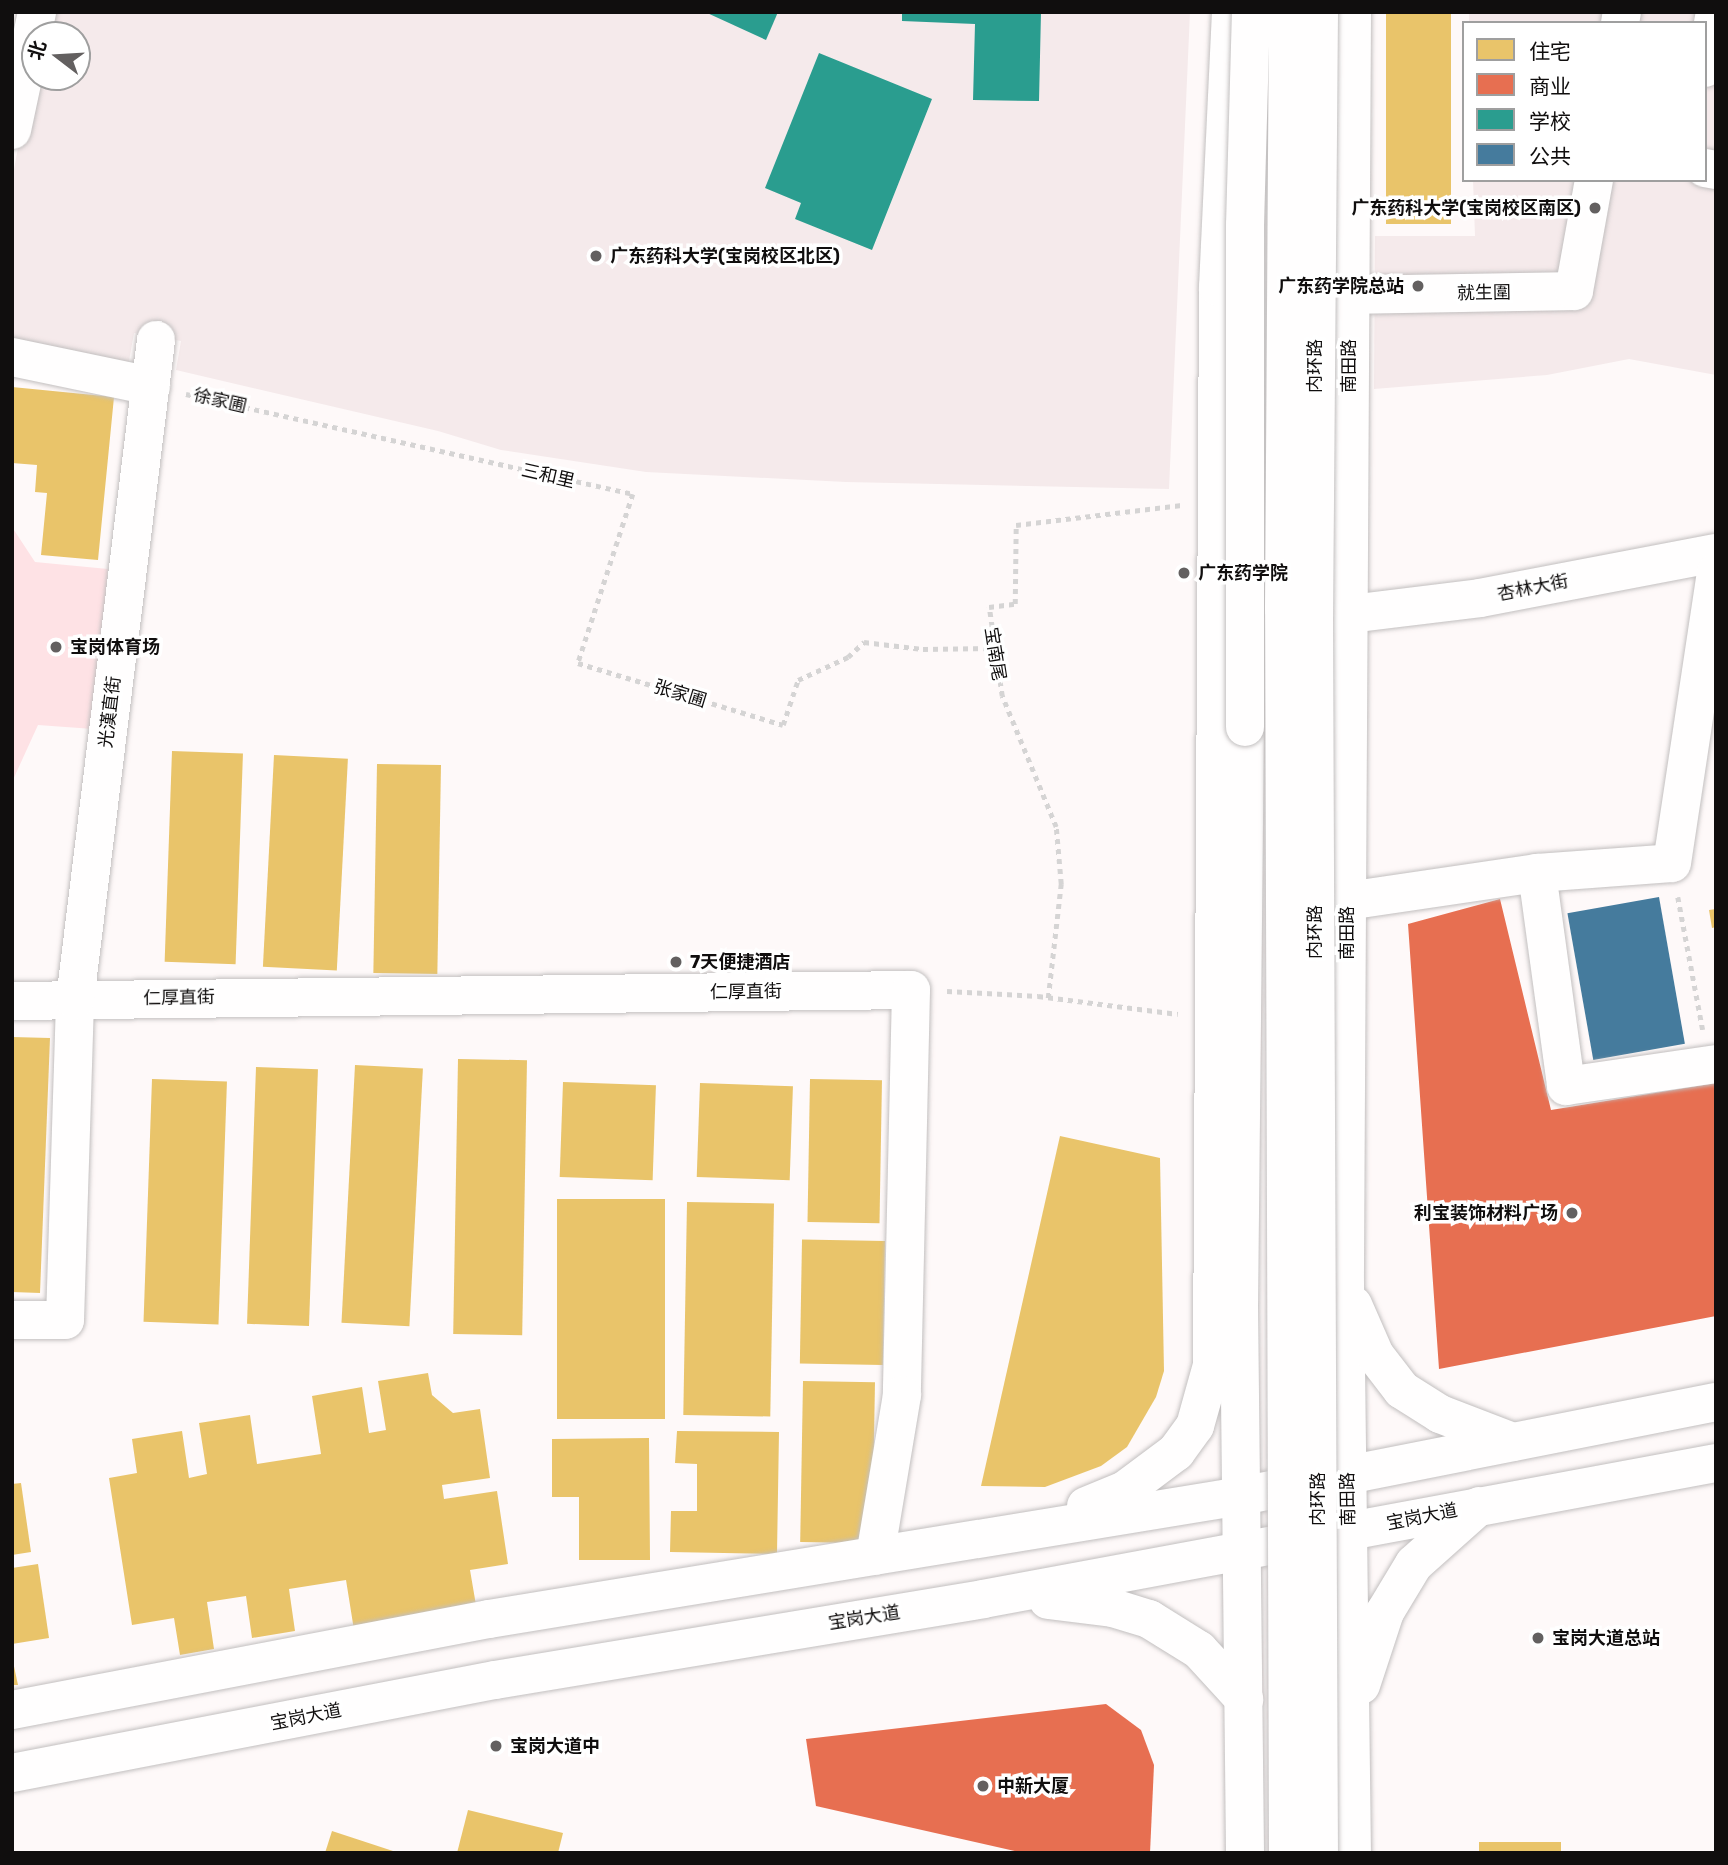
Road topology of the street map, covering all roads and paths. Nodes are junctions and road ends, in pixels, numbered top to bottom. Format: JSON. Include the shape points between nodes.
{"nodes":[{"id":1,"x":37,"y":12,"type":"edge"},
{"id":2,"x":1231,"y":12,"type":"edge"},
{"id":3,"x":1251,"y":12,"type":"edge"},
{"id":4,"x":1290,"y":12,"type":"edge"},
{"id":5,"x":1318,"y":12,"type":"edge"},
{"id":6,"x":1352,"y":12,"type":"edge"},
{"id":7,"x":1715,"y":12,"type":"edge"},
{"id":8,"x":1707,"y":57,"type":"edge"},
{"id":9,"x":12,"y":130,"type":"edge"},
{"id":10,"x":1594,"y":182,"type":"edge"},
{"id":11,"x":1218,"y":267,"type":"junction"},
{"id":12,"x":1289,"y":268,"type":"junction"},
{"id":13,"x":1349,"y":295,"type":"junction"},
{"id":14,"x":156,"y":340,"type":"dead end"},
{"id":15,"x":12,"y":357,"type":"edge"},
{"id":16,"x":151,"y":386,"type":"junction"},
{"id":17,"x":289,"y":417,"type":"joint"},
{"id":18,"x":1217,"y":500,"type":"junction"},
{"id":19,"x":1716,"y":553,"type":"edge"},
{"id":20,"x":1716,"y":572,"type":"edge"},
{"id":21,"x":1350,"y":614,"type":"junction"},
{"id":22,"x":992,"y":648,"type":"junction"},
{"id":23,"x":578,"y":663,"type":"joint"},
{"id":24,"x":1672,"y":863,"type":"junction"},
{"id":25,"x":1537,"y":873,"type":"junction"},
{"id":26,"x":1348,"y":901,"type":"junction"},
{"id":27,"x":911,"y":990,"type":"junction"},
{"id":28,"x":1048,"y":998,"type":"junction"},
{"id":29,"x":75,"y":1000,"type":"junction"},
{"id":30,"x":12,"y":1001,"type":"edge"},
{"id":31,"x":1215,"y":1016,"type":"junction"},
{"id":32,"x":1713,"y":1064,"type":"edge"},
{"id":33,"x":1241,"y":1142,"type":"junction"},
{"id":34,"x":1345,"y":1283,"type":"junction"},
{"id":35,"x":1288,"y":1301,"type":"junction"},
{"id":36,"x":1212,"y":1305,"type":"junction"},
{"id":37,"x":12,"y":1320,"type":"edge"},
{"id":38,"x":1716,"y":1402,"type":"edge"},
{"id":39,"x":1515,"y":1443,"type":"junction"},
{"id":40,"x":1716,"y":1463,"type":"edge"},
{"id":41,"x":1347,"y":1474,"type":"junction"},
{"id":42,"x":1289,"y":1487,"type":"junction"},
{"id":43,"x":1241,"y":1496,"type":"junction"},
{"id":44,"x":1481,"y":1505,"type":"junction"},
{"id":45,"x":1015,"y":1531,"type":"junction"},
{"id":46,"x":1348,"y":1532,"type":"junction"},
{"id":47,"x":1289,"y":1543,"type":"junction"},
{"id":48,"x":1242,"y":1552,"type":"junction"},
{"id":49,"x":875,"y":1556,"type":"junction"},
{"id":50,"x":983,"y":1599,"type":"junction"},
{"id":51,"x":1244,"y":1699,"type":"junction"},
{"id":52,"x":12,"y":1710,"type":"edge"},
{"id":53,"x":1350,"y":1735,"type":"junction"},
{"id":54,"x":12,"y":1773,"type":"edge"},
{"id":55,"x":1245,"y":1790,"type":"junction"},
{"id":56,"x":1245,"y":1853,"type":"edge"},
{"id":57,"x":1277,"y":1853,"type":"edge"},
{"id":58,"x":1289,"y":1853,"type":"edge"},
{"id":59,"x":1319,"y":1853,"type":"edge"},
{"id":60,"x":1352,"y":1853,"type":"edge"}],
"edges":[{"from":1,"to":9,"type":"main road"},
{"from":2,"to":11,"type":"main road"},
{"from":3,"to":33,"type":"main road","bridge":true,"via":[[1245,225]]},
{"from":4,"to":12,"type":"main road"},
{"from":4,"to":58,"type":"main road","name":"内环路","bridge":true,"via":[[1284,609]]},
{"from":5,"to":59,"type":"main road","name":"内环路","bridge":true,"via":[[1314,618]]},
{"from":6,"to":13,"type":"main road","name":"南田路"},
{"from":7,"to":8,"type":"main road"},
{"from":10,"to":13,"type":"main road","name":"就生圍","via":[[1574,291]]},
{"from":11,"to":12,"type":"main road"},
{"from":11,"to":18,"type":"main road"},
{"from":12,"to":35,"type":"main road"},
{"from":13,"to":21,"type":"main road","name":"南田路"},
{"from":14,"to":16,"type":"main road","name":"光漢直街"},
{"from":15,"to":16,"type":"main road"},
{"from":16,"to":17,"type":"path","name":"徐家圃"},
{"from":16,"to":29,"type":"main road","name":"光漢直街"},
{"from":17,"to":23,"type":"path","name":"三和里","via":[[633,495]]},
{"from":18,"to":22,"type":"path","name":"宝南尾","via":[[1016,525],[1015,604],[989,607]]},
{"from":18,"to":31,"type":"main road"},
{"from":19,"to":21,"type":"main road","name":"杏林大街","via":[[1480,598]]},
{"from":20,"to":24,"type":"main road"},
{"from":21,"to":26,"type":"main road","name":"南田路"},
{"from":22,"to":23,"type":"path","name":"张家圃","via":[[923,649],[864,642],[841,661],[798,680],[783,725]]},
{"from":22,"to":28,"type":"path","name":"宝南尾","via":[[1002,696],[1056,827],[1061,884]]},
{"from":24,"to":25,"type":"main road"},
{"from":24,"to":32,"type":"path"},
{"from":25,"to":26,"type":"main road"},
{"from":25,"to":32,"type":"main road","via":[[1566,1086]]},
{"from":26,"to":34,"type":"main road","name":"南田路"},
{"from":27,"to":28,"type":"path"},
{"from":27,"to":29,"type":"main road","name":"仁厚直街"},
{"from":27,"to":49,"type":"main road","via":[[902,1395]]},
{"from":28,"to":31,"type":"path","via":[[1147,1013]]},
{"from":29,"to":30,"type":"main road","name":"仁厚直街"},
{"from":29,"to":37,"type":"main road","name":"光漢直街","via":[[65,1320]]},
{"from":31,"to":36,"type":"main road"},
{"from":33,"to":35,"type":"main road"},
{"from":33,"to":36,"type":"main road"},
{"from":33,"to":43,"type":"main road"},
{"from":34,"to":39,"type":"main road","via":[[1388,1377],[1440,1414]]},
{"from":34,"to":41,"type":"main road","name":"南田路"},
{"from":35,"to":42,"type":"main road"},
{"from":36,"to":45,"type":"main road","via":[[1207,1395],[1195,1426],[1176,1452],[1125,1490]]},
{"from":38,"to":39,"type":"main road"},
{"from":39,"to":41,"type":"main road"},
{"from":40,"to":44,"type":"main road","name":"宝岗大道"},
{"from":41,"to":42,"type":"main road"},
{"from":41,"to":46,"type":"main road","name":"南田路"},
{"from":42,"to":43,"type":"main road"},
{"from":42,"to":47,"type":"main road"},
{"from":43,"to":45,"type":"main road"},
{"from":43,"to":48,"type":"main road"},
{"from":44,"to":46,"type":"main road","name":"宝岗大道"},
{"from":44,"to":53,"type":"main road","via":[[1414,1564],[1385,1612],[1364,1669]]},
{"from":45,"to":49,"type":"main road"},
{"from":46,"to":47,"type":"main road","name":"宝岗大道"},
{"from":46,"to":53,"type":"main road","name":"南田路"},
{"from":47,"to":48,"type":"main road","name":"宝岗大道"},
{"from":47,"to":58,"type":"main road"},
{"from":48,"to":50,"type":"main road","name":"宝岗大道"},
{"from":48,"to":51,"type":"main road"},
{"from":49,"to":52,"type":"main road","via":[[489,1619]]},
{"from":50,"to":51,"type":"main road","via":[[1071,1600],[1149,1619],[1199,1650]]},
{"from":50,"to":54,"type":"main road","name":"宝岗大道","via":[[495,1680]]},
{"from":51,"to":55,"type":"main road"},
{"from":53,"to":60,"type":"main road","name":"南田路"},
{"from":55,"to":56,"type":"main road"},
{"from":55,"to":57,"type":"main road"}]}
